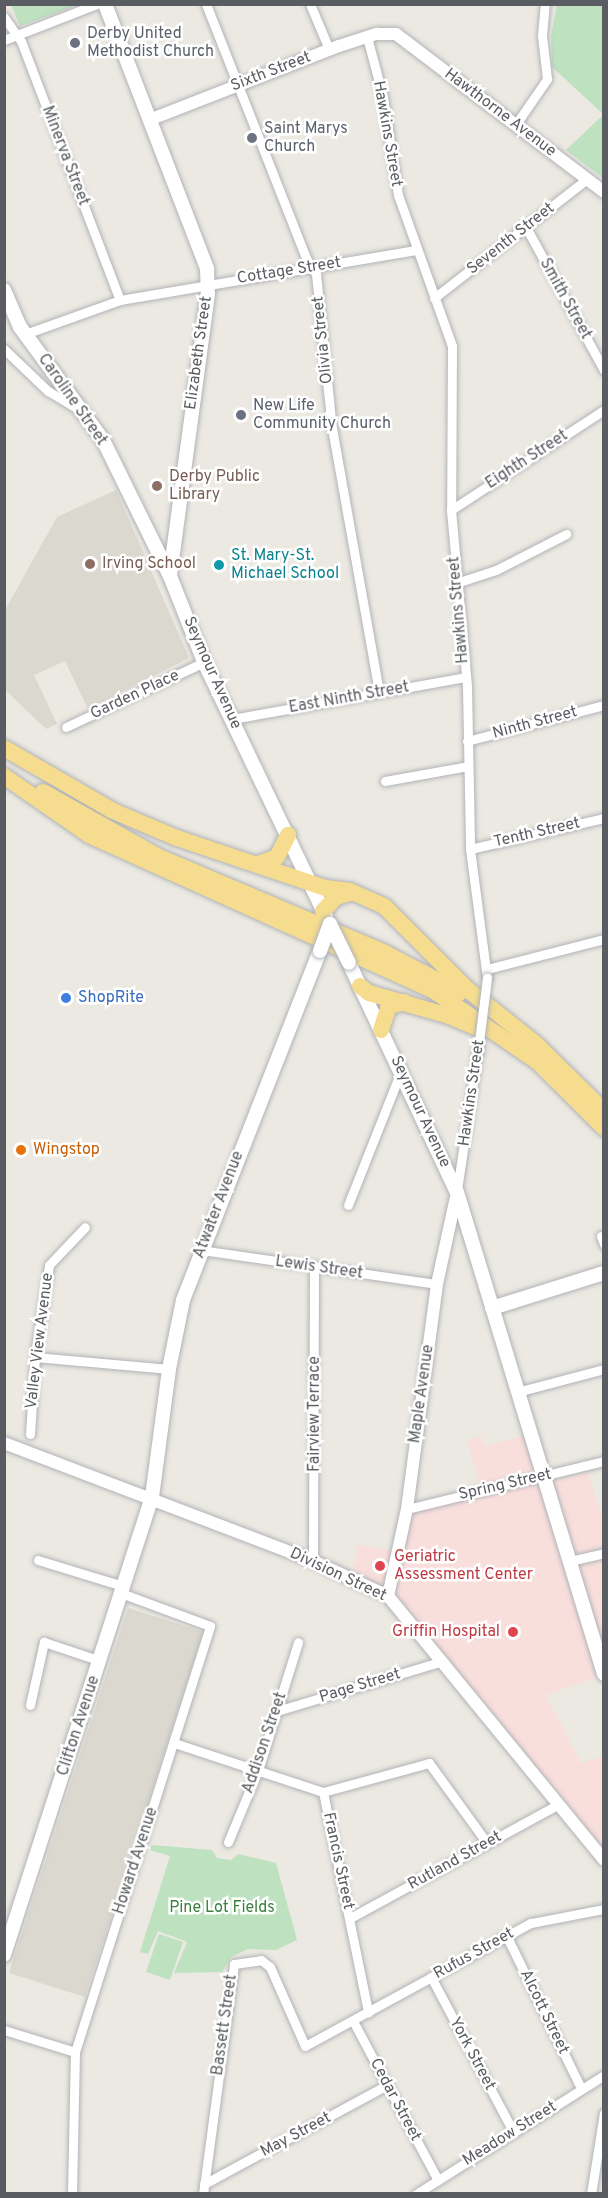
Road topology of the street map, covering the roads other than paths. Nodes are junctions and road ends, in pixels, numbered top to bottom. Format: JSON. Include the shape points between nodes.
{"nodes":[{"id":1,"x":97,"y":4,"type":"edge"},
{"id":2,"x":105,"y":4,"type":"edge"},
{"id":3,"x":207,"y":4,"type":"edge"},
{"id":4,"x":545,"y":4,"type":"edge"},
{"id":5,"x":310,"y":5,"type":"edge"},
{"id":6,"x":4,"y":17,"type":"edge"},
{"id":7,"x":396,"y":34,"type":"joint"},
{"id":8,"x":16,"y":36,"type":"junction"},
{"id":9,"x":367,"y":37,"type":"junction"},
{"id":10,"x":4,"y":40,"type":"edge"},
{"id":11,"x":329,"y":49,"type":"junction"},
{"id":12,"x":239,"y":84,"type":"junction"},
{"id":13,"x":149,"y":120,"type":"junction"},
{"id":14,"x":516,"y":124,"type":"junction"},
{"id":15,"x":587,"y":179,"type":"junction"},
{"id":16,"x":603,"y":192,"type":"edge"},
{"id":17,"x":526,"y":228,"type":"junction"},
{"id":18,"x":416,"y":250,"type":"junction"},
{"id":19,"x":312,"y":267,"type":"junction"},
{"id":20,"x":208,"y":284,"type":"junction"},
{"id":21,"x":4,"y":290,"type":"edge"},
{"id":22,"x":434,"y":298,"type":"junction"},
{"id":23,"x":120,"y":300,"type":"junction"},
{"id":24,"x":25,"y":334,"type":"junction"},
{"id":25,"x":4,"y":349,"type":"edge"},
{"id":26,"x":603,"y":370,"type":"edge"},
{"id":27,"x":603,"y":410,"type":"edge"},
{"id":28,"x":84,"y":413,"type":"junction"},
{"id":29,"x":451,"y":510,"type":"junction"},
{"id":30,"x":566,"y":534,"type":"dead end"},
{"id":31,"x":170,"y":576,"type":"junction"},
{"id":32,"x":456,"y":583,"type":"junction"},
{"id":33,"x":204,"y":662,"type":"junction"},
{"id":34,"x":466,"y":677,"type":"junction"},
{"id":35,"x":379,"y":693,"type":"junction"},
{"id":36,"x":603,"y":705,"type":"edge"},
{"id":37,"x":232,"y":720,"type":"junction"},
{"id":38,"x":66,"y":727,"type":"dead end"},
{"id":39,"x":467,"y":741,"type":"junction"},
{"id":40,"x":4,"y":747,"type":"edge"},
{"id":41,"x":4,"y":764,"type":"edge"},
{"id":42,"x":468,"y":766,"type":"junction"},
{"id":43,"x":4,"y":776,"type":"edge"},
{"id":44,"x":385,"y":781,"type":"dead end"},
{"id":45,"x":603,"y":818,"type":"edge"},
{"id":46,"x":288,"y":835,"type":"junction"},
{"id":47,"x":470,"y":849,"type":"junction"},
{"id":48,"x":258,"y":864,"type":"junction"},
{"id":49,"x":310,"y":880,"type":"junction"},
{"id":50,"x":357,"y":893,"type":"junction"},
{"id":51,"x":326,"y":918,"type":"junction"},
{"id":52,"x":603,"y":939,"type":"edge"},
{"id":53,"x":487,"y":974,"type":"junction"},
{"id":54,"x":360,"y":986,"type":"junction"},
{"id":55,"x":405,"y":1002,"type":"junction"},
{"id":56,"x":381,"y":1030,"type":"junction"},
{"id":57,"x":535,"y":1043,"type":"junction"},
{"id":58,"x":539,"y":1063,"type":"junction"},
{"id":59,"x":400,"y":1071,"type":"junction"},
{"id":60,"x":597,"y":1112,"type":"edge"},
{"id":61,"x":603,"y":1128,"type":"edge"},
{"id":62,"x":603,"y":1137,"type":"edge"},
{"id":63,"x":457,"y":1192,"type":"junction"},
{"id":64,"x":348,"y":1205,"type":"dead end"},
{"id":65,"x":85,"y":1227,"type":"dead end"},
{"id":66,"x":201,"y":1250,"type":"junction"},
{"id":67,"x":314,"y":1268,"type":"junction"},
{"id":68,"x":603,"y":1272,"type":"edge"},
{"id":69,"x":437,"y":1284,"type":"junction"},
{"id":70,"x":492,"y":1308,"type":"junction"},
{"id":71,"x":35,"y":1357,"type":"junction"},
{"id":72,"x":169,"y":1369,"type":"junction"},
{"id":73,"x":603,"y":1369,"type":"edge"},
{"id":74,"x":518,"y":1392,"type":"junction"},
{"id":75,"x":30,"y":1434,"type":"dead end"},
{"id":76,"x":4,"y":1443,"type":"edge"},
{"id":77,"x":603,"y":1461,"type":"edge"},
{"id":78,"x":543,"y":1476,"type":"junction"},
{"id":79,"x":152,"y":1497,"type":"junction"},
{"id":80,"x":407,"y":1509,"type":"junction"},
{"id":81,"x":603,"y":1553,"type":"edge"},
{"id":82,"x":38,"y":1560,"type":"dead end"},
{"id":83,"x":313,"y":1561,"type":"junction"},
{"id":84,"x":570,"y":1562,"type":"junction"},
{"id":85,"x":122,"y":1589,"type":"junction"},
{"id":86,"x":388,"y":1596,"type":"junction"},
{"id":87,"x":298,"y":1642,"type":"dead end"},
{"id":88,"x":101,"y":1660,"type":"junction"},
{"id":89,"x":443,"y":1661,"type":"junction"},
{"id":90,"x":603,"y":1674,"type":"edge"},
{"id":91,"x":30,"y":1705,"type":"dead end"},
{"id":92,"x":277,"y":1711,"type":"junction"},
{"id":93,"x":174,"y":1743,"type":"junction"},
{"id":94,"x":258,"y":1770,"type":"junction"},
{"id":95,"x":323,"y":1792,"type":"junction"},
{"id":96,"x":559,"y":1804,"type":"junction"},
{"id":97,"x":228,"y":1842,"type":"dead end"},
{"id":98,"x":487,"y":1844,"type":"junction"},
{"id":99,"x":603,"y":1860,"type":"edge"},
{"id":100,"x":603,"y":1909,"type":"edge"},
{"id":101,"x":350,"y":1918,"type":"junction"},
{"id":102,"x":506,"y":1935,"type":"junction"},
{"id":103,"x":4,"y":1955,"type":"edge"},
{"id":104,"x":431,"y":1977,"type":"junction"},
{"id":105,"x":368,"y":2012,"type":"junction"},
{"id":106,"x":353,"y":2020,"type":"junction"},
{"id":107,"x":4,"y":2030,"type":"edge"},
{"id":108,"x":75,"y":2052,"type":"junction"},
{"id":109,"x":603,"y":2075,"type":"edge"},
{"id":110,"x":387,"y":2085,"type":"junction"},
{"id":111,"x":581,"y":2088,"type":"junction"},
{"id":112,"x":603,"y":2113,"type":"edge"},
{"id":113,"x":513,"y":2131,"type":"junction"},
{"id":114,"x":438,"y":2180,"type":"junction"},
{"id":115,"x":204,"y":2189,"type":"edge"},
{"id":116,"x":72,"y":2193,"type":"edge"},
{"id":117,"x":417,"y":2193,"type":"edge"},
{"id":118,"x":591,"y":2193,"type":"edge"}],
"edges":[{"from":1,"to":8,"type":"street"},
{"from":2,"to":13,"type":"main road","name":"Elizabeth Street"},
{"from":3,"to":12,"type":"street","name":"Olivia Street"},
{"from":4,"to":14,"type":"street","via":[[542,36],[547,80]]},
{"from":5,"to":11,"type":"street"},
{"from":6,"to":8,"type":"street","name":"Minerva Street"},
{"from":7,"to":9,"type":"street","name":"Sixth Street"},
{"from":7,"to":14,"type":"street","name":"Hawthorne Avenue"},
{"from":8,"to":10,"type":"street"},
{"from":8,"to":23,"type":"street","name":"Minerva Street"},
{"from":9,"to":11,"type":"street","name":"Sixth Street"},
{"from":9,"to":18,"type":"street","name":"Hawkins Street","via":[[383,97],[398,195]]},
{"from":11,"to":12,"type":"street","name":"Sixth Street"},
{"from":12,"to":13,"type":"street","name":"Sixth Street"},
{"from":12,"to":19,"type":"street","name":"Olivia Street"},
{"from":13,"to":20,"type":"main road","name":"Elizabeth Street","via":[[207,269]]},
{"from":14,"to":15,"type":"street","name":"Hawthorne Avenue"},
{"from":15,"to":16,"type":"street","name":"Hawthorne Avenue"},
{"from":15,"to":17,"type":"street","name":"Seventh Street"},
{"from":17,"to":22,"type":"street","name":"Seventh Street"},
{"from":17,"to":26,"type":"street","name":"Smith Street"},
{"from":18,"to":19,"type":"street","name":"Cottage Street"},
{"from":18,"to":22,"type":"street","name":"Hawkins Street"},
{"from":19,"to":20,"type":"street","name":"Cottage Street"},
{"from":19,"to":35,"type":"street","name":"Olivia Street","via":[[316,274],[332,428]]},
{"from":20,"to":23,"type":"street","name":"Cottage Street"},
{"from":20,"to":31,"type":"main road","name":"Elizabeth Street"},
{"from":21,"to":24,"type":"main road","name":"Caroline Street"},
{"from":22,"to":29,"type":"street","name":"Hawkins Street","via":[[452,346]]},
{"from":23,"to":24,"type":"street","name":"Cottage Street"},
{"from":24,"to":28,"type":"main road","name":"Caroline Street"},
{"from":25,"to":28,"type":"street","via":[[48,391]]},
{"from":27,"to":29,"type":"street","name":"Eighth Street"},
{"from":28,"to":31,"type":"main road","name":"Caroline Street","via":[[103,440]]},
{"from":29,"to":32,"type":"street","name":"Hawkins Street"},
{"from":30,"to":32,"type":"street","via":[[496,570]]},
{"from":31,"to":33,"type":"main road","name":"Seymour Avenue"},
{"from":32,"to":34,"type":"street","name":"Hawkins Street"},
{"from":33,"to":37,"type":"main road","name":"Seymour Avenue"},
{"from":33,"to":38,"type":"street","name":"Garden Place"},
{"from":34,"to":35,"type":"street","name":"East Ninth Street"},
{"from":34,"to":39,"type":"street","name":"Hawkins Street"},
{"from":35,"to":37,"type":"street","name":"East Ninth Street"},
{"from":36,"to":39,"type":"street","name":"Ninth Street"},
{"from":37,"to":46,"type":"main road","name":"Seymour Avenue"},
{"from":39,"to":42,"type":"street","name":"Hawkins Street"},
{"from":40,"to":48,"type":"highway","via":[[113,811],[177,838]]},
{"from":41,"to":57,"type":"highway","via":[[46,794],[156,856],[434,976]]},
{"from":42,"to":44,"type":"street"},
{"from":42,"to":47,"type":"street","name":"Hawkins Street"},
{"from":43,"to":58,"type":"highway","via":[[89,835],[434,991]]},
{"from":45,"to":47,"type":"street","name":"Tenth Street"},
{"from":46,"to":48,"type":"highway","via":[[276,857]]},
{"from":46,"to":49,"type":"main road","name":"Seymour Avenue"},
{"from":47,"to":53,"type":"street","name":"Hawkins Street"},
{"from":48,"to":49,"type":"highway"},
{"from":49,"to":50,"type":"highway"},
{"from":49,"to":51,"type":"main road","name":"Seymour Avenue"},
{"from":50,"to":51,"type":"highway","via":[[336,897]]},
{"from":50,"to":57,"type":"highway","via":[[395,915],[467,989]]},
{"from":51,"to":54,"type":"main road","name":"Seymour Avenue","bridge":true},
{"from":51,"to":66,"type":"main road","name":"Atwater Avenue","bridge":true,"via":[[320,951]]},
{"from":52,"to":53,"type":"street"},
{"from":53,"to":63,"type":"street","name":"Hawkins Street","bridge":true},
{"from":54,"to":55,"type":"highway","via":[[369,993]]},
{"from":54,"to":56,"type":"main road","name":"Seymour Avenue"},
{"from":55,"to":56,"type":"highway","via":[[389,1006]]},
{"from":55,"to":58,"type":"highway","via":[[472,1025]]},
{"from":56,"to":59,"type":"main road","name":"Seymour Avenue"},
{"from":57,"to":60,"type":"highway"},
{"from":58,"to":60,"type":"highway"},
{"from":59,"to":63,"type":"main road","name":"Seymour Avenue"},
{"from":59,"to":64,"type":"street"},
{"from":60,"to":61,"type":"highway"},
{"from":60,"to":62,"type":"highway"},
{"from":63,"to":69,"type":"street","name":"Maple Avenue"},
{"from":63,"to":70,"type":"main road","name":"Seymour Avenue"},
{"from":65,"to":71,"type":"street","name":"Valley View Avenue","via":[[49,1265]]},
{"from":66,"to":67,"type":"street","name":"Lewis Street"},
{"from":66,"to":72,"type":"main road","name":"Atwater Avenue","via":[[178,1320]]},
{"from":67,"to":69,"type":"street","name":"Lewis Street"},
{"from":67,"to":83,"type":"street","name":"Fairview Terrace"},
{"from":68,"to":70,"type":"main road"},
{"from":69,"to":80,"type":"street","name":"Maple Avenue"},
{"from":70,"to":74,"type":"main road","name":"Seymour Avenue"},
{"from":71,"to":72,"type":"street"},
{"from":71,"to":75,"type":"street","name":"Valley View Avenue"},
{"from":72,"to":79,"type":"main road","name":"Atwater Avenue"},
{"from":73,"to":74,"type":"street"},
{"from":74,"to":78,"type":"main road","name":"Seymour Avenue"},
{"from":76,"to":79,"type":"street","name":"Division Street"},
{"from":77,"to":78,"type":"street","name":"Spring Street"},
{"from":78,"to":80,"type":"street","name":"Spring Street"},
{"from":78,"to":84,"type":"main road","name":"Seymour Avenue"},
{"from":79,"to":83,"type":"street","name":"Division Street"},
{"from":79,"to":85,"type":"main road","name":"Clifton Avenue"},
{"from":80,"to":86,"type":"street","name":"Maple Avenue"},
{"from":81,"to":84,"type":"street"},
{"from":82,"to":85,"type":"street"},
{"from":83,"to":86,"type":"street","name":"Division Street"},
{"from":84,"to":90,"type":"main road","name":"Seymour Avenue"},
{"from":85,"to":88,"type":"main road","name":"Clifton Avenue"},
{"from":85,"to":93,"type":"street","name":"Howard Avenue","via":[[210,1626]]},
{"from":86,"to":89,"type":"street","name":"Division Street"},
{"from":87,"to":92,"type":"street","name":"Addison Street"},
{"from":88,"to":91,"type":"street","via":[[45,1642]]},
{"from":88,"to":103,"type":"main road","name":"Clifton Avenue"},
{"from":89,"to":92,"type":"street","name":"Page Street"},
{"from":89,"to":96,"type":"street","name":"Division Street"},
{"from":92,"to":94,"type":"street","name":"Addison Street"},
{"from":93,"to":94,"type":"street","name":"Francis Street"},
{"from":93,"to":108,"type":"street","name":"Howard Avenue"},
{"from":94,"to":95,"type":"street","name":"Francis Street"},
{"from":94,"to":97,"type":"street","name":"Addison Street"},
{"from":95,"to":98,"type":"street","via":[[429,1763]]},
{"from":95,"to":101,"type":"street","name":"Francis Street"},
{"from":96,"to":98,"type":"street","name":"Rutland Street"},
{"from":96,"to":99,"type":"street","name":"Division Street"},
{"from":98,"to":101,"type":"street","name":"Rutland Street"},
{"from":100,"to":102,"type":"street","name":"Rufus Street","via":[[531,1923]]},
{"from":101,"to":105,"type":"street","name":"Francis Street"},
{"from":102,"to":104,"type":"street","name":"Rufus Street"},
{"from":102,"to":111,"type":"street","name":"Alcott Street"},
{"from":104,"to":105,"type":"street","name":"Rufus Street"},
{"from":104,"to":113,"type":"street","name":"York Street"},
{"from":105,"to":106,"type":"street","name":"Rufus Street"},
{"from":106,"to":110,"type":"street","name":"Cedar Street"},
{"from":106,"to":115,"type":"street","name":"Bassett Street","via":[[305,2046],[270,1967],[261,1960],[234,1964]]},
{"from":107,"to":108,"type":"street"},
{"from":108,"to":116,"type":"street","name":"Howard Avenue"},
{"from":109,"to":111,"type":"street","name":"Meadow Street"},
{"from":110,"to":114,"type":"street","name":"Cedar Street"},
{"from":110,"to":115,"type":"street","name":"May Street"},
{"from":111,"to":113,"type":"street","name":"Meadow Street"},
{"from":112,"to":118,"type":"street"},
{"from":113,"to":114,"type":"street","name":"Meadow Street"},
{"from":114,"to":117,"type":"street","name":"Meadow Street"}]}
